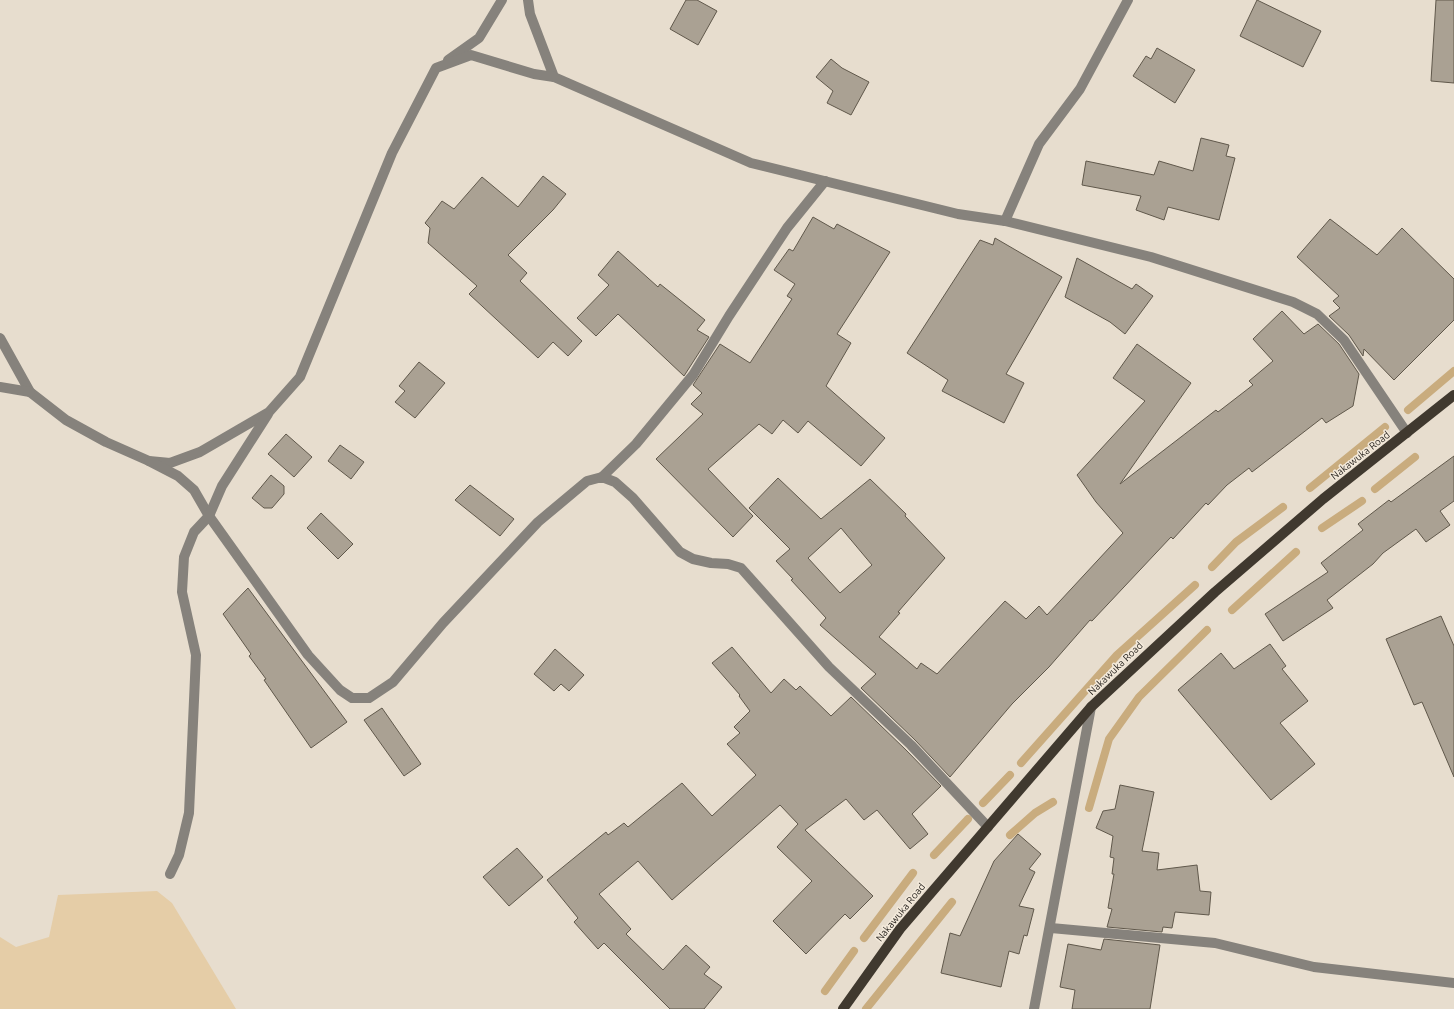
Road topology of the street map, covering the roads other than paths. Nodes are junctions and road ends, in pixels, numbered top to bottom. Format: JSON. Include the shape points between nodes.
{"nodes":[{"id":1,"x":502,"y":0,"type":"edge"},
{"id":2,"x":528,"y":0,"type":"edge"},
{"id":3,"x":1128,"y":0,"type":"edge"},
{"id":4,"x":436,"y":68,"type":"junction"},
{"id":5,"x":554,"y":77,"type":"junction"},
{"id":6,"x":824,"y":181,"type":"junction"},
{"id":7,"x":1005,"y":221,"type":"junction"},
{"id":8,"x":0,"y":338,"type":"edge"},
{"id":9,"x":0,"y":387,"type":"edge"},
{"id":10,"x":30,"y":392,"type":"junction"},
{"id":11,"x":1454,"y":395,"type":"edge"},
{"id":12,"x":269,"y":412,"type":"junction"},
{"id":13,"x":1407,"y":434,"type":"junction"},
{"id":14,"x":149,"y":461,"type":"junction"},
{"id":15,"x":602,"y":477,"type":"junction"},
{"id":16,"x":208,"y":516,"type":"junction"},
{"id":17,"x":1091,"y":707,"type":"junction"},
{"id":18,"x":988,"y":826,"type":"junction"},
{"id":19,"x":170,"y":874,"type":"dead end"},
{"id":20,"x":1051,"y":928,"type":"junction"},
{"id":21,"x":1454,"y":984,"type":"edge"},
{"id":22,"x":843,"y":1009,"type":"edge"},
{"id":23,"x":1034,"y":1009,"type":"edge"}],
"edges":[{"from":1,"to":4,"type":"street","via":[[479,38]]},
{"from":2,"to":5,"type":"street","via":[[530,14]]},
{"from":3,"to":7,"type":"street","via":[[1080,89],[1039,144]]},
{"from":4,"to":5,"type":"street","via":[[471,55],[534,74]]},
{"from":4,"to":12,"type":"street","via":[[392,153],[300,377]]},
{"from":5,"to":6,"type":"street","via":[[751,163]]},
{"from":6,"to":7,"type":"street","via":[[958,214]]},
{"from":6,"to":15,"type":"street","via":[[787,228],[693,375],[636,444]]},
{"from":7,"to":13,"type":"street","via":[[1150,257],[1293,302],[1317,314],[1344,340]]},
{"from":8,"to":10,"type":"street"},
{"from":9,"to":10,"type":"street"},
{"from":10,"to":14,"type":"street","via":[[66,420],[106,442]]},
{"from":11,"to":13,"type":"main road","name":"Nakawuka Road"},
{"from":12,"to":14,"type":"street","via":[[200,452],[170,463]]},
{"from":12,"to":16,"type":"street","via":[[222,486]]},
{"from":13,"to":17,"type":"main road","name":"Nakawuka Road","via":[[1323,499],[1215,592]]},
{"from":14,"to":16,"type":"street","via":[[178,476],[194,490]]},
{"from":15,"to":16,"type":"street","via":[[587,481],[538,522],[443,623],[393,682],[369,698],[352,698],[340,690],[308,655]]},
{"from":15,"to":18,"type":"street","via":[[615,482],[633,498],[680,552],[693,559],[741,568],[829,666],[911,744]]},
{"from":16,"to":19,"type":"street","via":[[194,532],[184,557],[182,592],[196,655],[189,813],[179,856]]},
{"from":17,"to":18,"type":"main road","name":"Nakawuka Road"},
{"from":17,"to":20,"type":"street"},
{"from":18,"to":22,"type":"main road","name":"Nakawuka Road","via":[[900,929]]},
{"from":20,"to":21,"type":"street","via":[[1215,943],[1314,967]]},
{"from":20,"to":23,"type":"street"}]}
